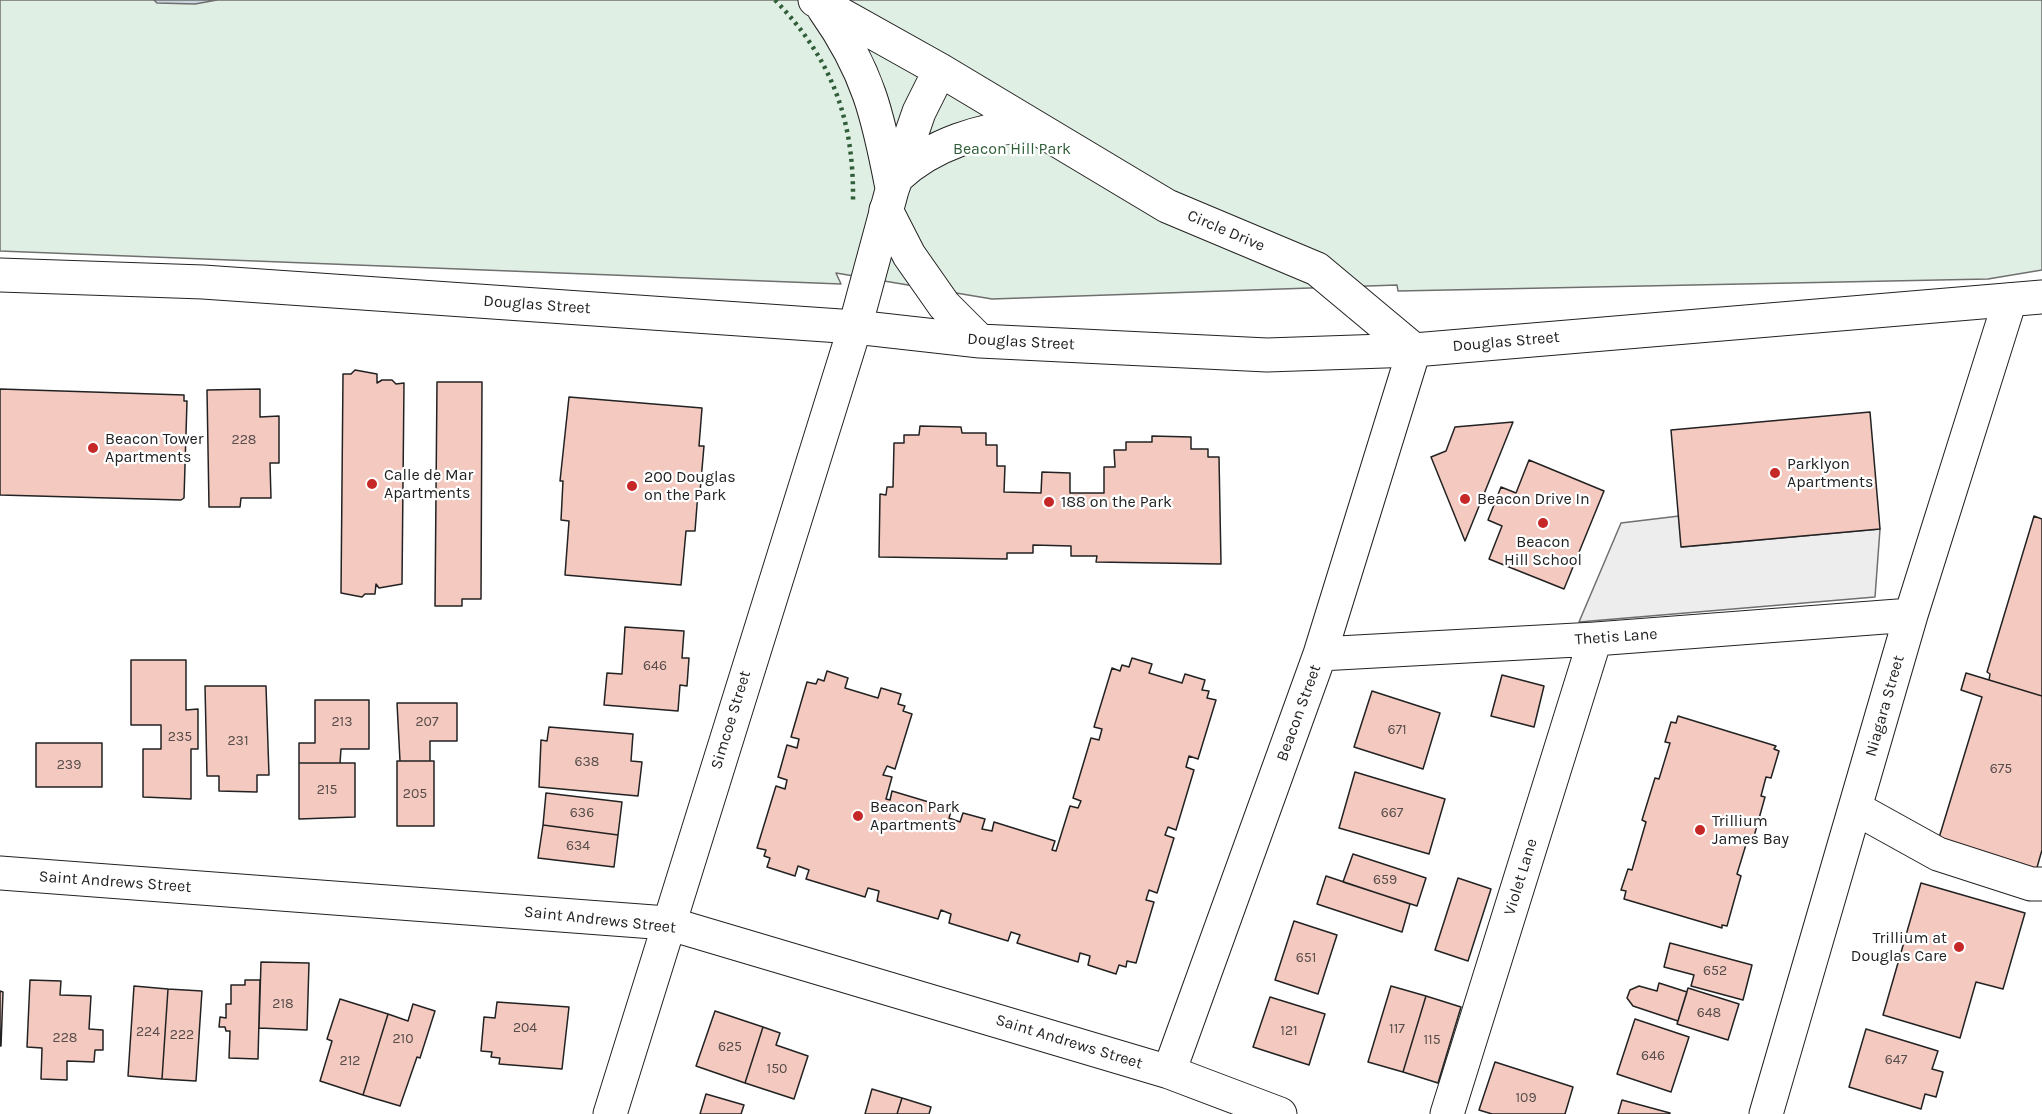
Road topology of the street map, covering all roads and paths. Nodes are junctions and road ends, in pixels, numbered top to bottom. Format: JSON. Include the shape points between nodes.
{"nodes":[{"id":1,"x":818,"y":2,"type":"edge"},
{"id":2,"x":940,"y":70,"type":"junction"},
{"id":3,"x":1030,"y":124,"type":"junction"},
{"id":4,"x":892,"y":193,"type":"junction"},
{"id":5,"x":0,"y":275,"type":"edge"},
{"id":6,"x":2042,"y":297,"type":"edge"},
{"id":7,"x":2010,"y":300,"type":"junction"},
{"id":8,"x":855,"y":327,"type":"junction"},
{"id":9,"x":980,"y":341,"type":"junction"},
{"id":10,"x":1414,"y":350,"type":"junction"},
{"id":11,"x":1911,"y":615,"type":"junction"},
{"id":12,"x":1595,"y":639,"type":"junction"},
{"id":13,"x":1320,"y":654,"type":"junction"},
{"id":14,"x":1856,"y":808,"type":"junction"},
{"id":15,"x":0,"y":873,"type":"edge"},
{"id":16,"x":2042,"y":884,"type":"edge"},
{"id":17,"x":667,"y":923,"type":"junction"},
{"id":18,"x":1169,"y":1072,"type":"junction"},
{"id":19,"x":610,"y":1114,"type":"edge"},
{"id":20,"x":1280,"y":1114,"type":"edge"},
{"id":21,"x":1447,"y":1114,"type":"edge"},
{"id":22,"x":1766,"y":1114,"type":"edge"}],
"edges":[{"from":1,"to":2,"type":"street","name":"Circle Drive"},
{"from":1,"to":4,"type":"street","name":"Circle Drive","via":[[847,41],[867,82]]},
{"from":2,"to":3,"type":"street","name":"Circle Drive"},
{"from":2,"to":4,"type":"street","name":"Circle Drive","via":[[919,112]]},
{"from":3,"to":4,"type":"street","via":[[995,128],[931,151]]},
{"from":3,"to":10,"type":"street","name":"Circle Drive","via":[[1167,206],[1317,269]]},
{"from":4,"to":8,"type":"street","name":"Circle Drive"},
{"from":4,"to":9,"type":"street","via":[[909,255],[944,305]]},
{"from":5,"to":8,"type":"street","name":"Douglas Street","via":[[203,282]]},
{"from":6,"to":7,"type":"street","name":"Douglas Street"},
{"from":7,"to":10,"type":"street","name":"Douglas Street"},
{"from":7,"to":11,"type":"street","name":"Niagara Street"},
{"from":8,"to":9,"type":"street","name":"Douglas Street"},
{"from":8,"to":17,"type":"street","name":"Simcoe Street"},
{"from":9,"to":10,"type":"street","name":"Douglas Street","via":[[1267,355]]},
{"from":10,"to":13,"type":"street","name":"Beacon Street"},
{"from":11,"to":12,"type":"street","name":"Thetis Lane"},
{"from":11,"to":14,"type":"street","name":"Niagara Street"},
{"from":12,"to":13,"type":"street","name":"Thetis Lane"},
{"from":12,"to":21,"type":"street","name":"Violet Lane"},
{"from":13,"to":18,"type":"street","name":"Beacon Street"},
{"from":14,"to":16,"type":"street","via":[[1938,854],[2031,884]]},
{"from":14,"to":22,"type":"street","name":"Niagara Street"},
{"from":15,"to":17,"type":"street","name":"Saint Andrews Street"},
{"from":17,"to":18,"type":"street","name":"Saint Andrews Street"},
{"from":17,"to":19,"type":"street","name":"Simcoe Street"},
{"from":18,"to":20,"type":"street","name":"Saint Andrews Street"}]}
